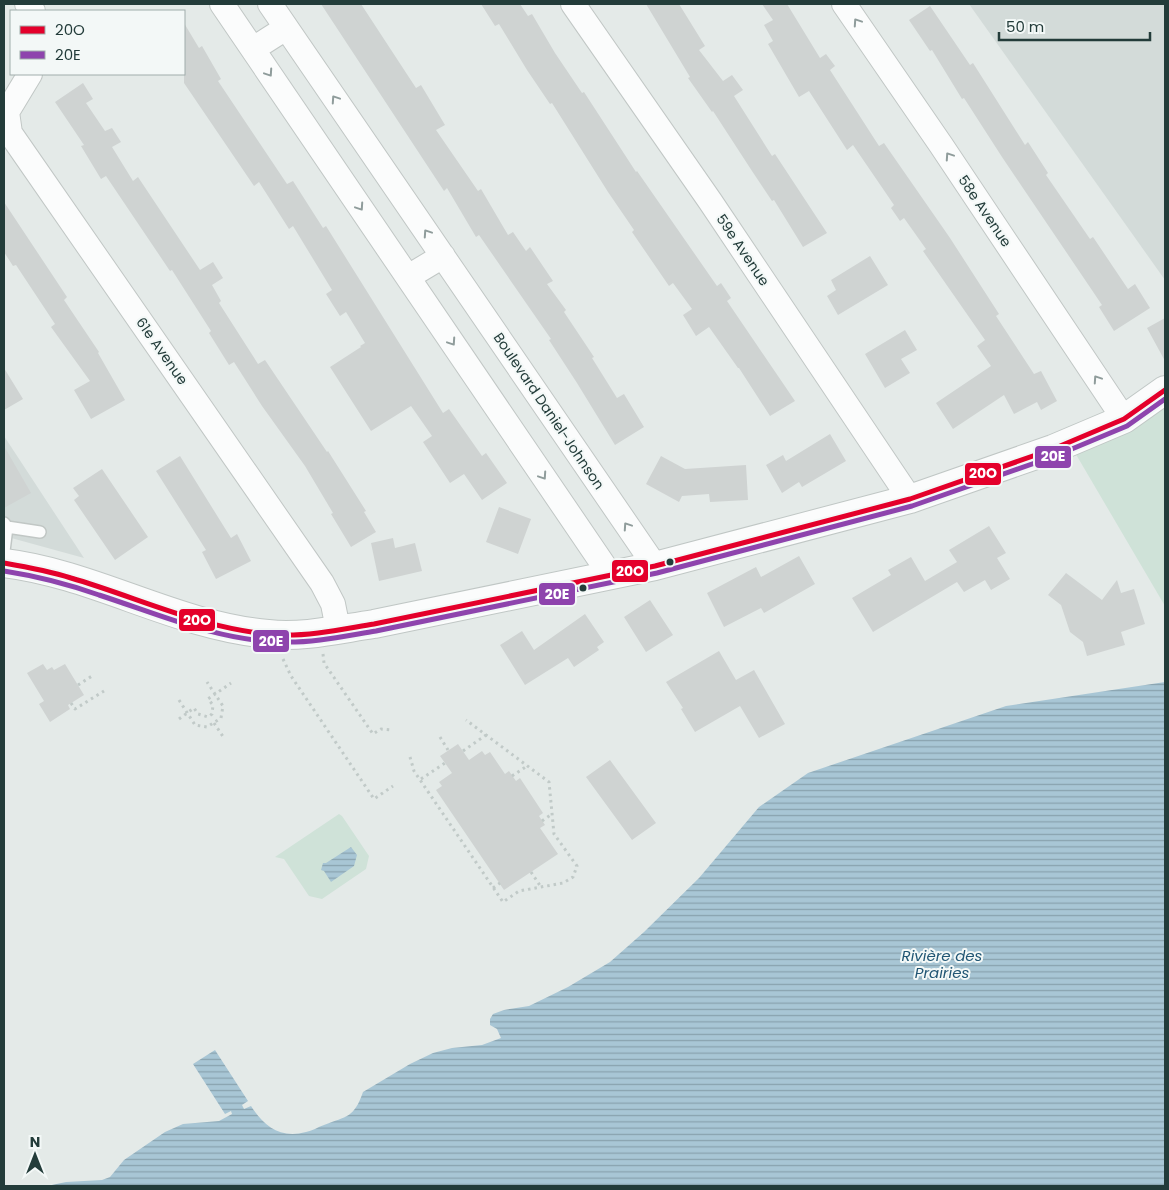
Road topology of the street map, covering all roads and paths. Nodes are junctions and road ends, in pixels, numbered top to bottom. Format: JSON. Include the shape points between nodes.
{"nodes":[{"id":1,"x":222,"y":4,"type":"edge"},
{"id":2,"x":270,"y":4,"type":"edge"},
{"id":3,"x":573,"y":4,"type":"edge"},
{"id":4,"x":844,"y":4,"type":"edge"},
{"id":5,"x":286,"y":28,"type":"junction"},
{"id":6,"x":253,"y":49,"type":"junction"},
{"id":7,"x":29,"y":75,"type":"edge"},
{"id":8,"x":443,"y":256,"type":"junction"},
{"id":9,"x":408,"y":277,"type":"junction"},
{"id":10,"x":1165,"y":390,"type":"edge"},
{"id":11,"x":1124,"y":419,"type":"junction"},
{"id":12,"x":910,"y":499,"type":"junction"},
{"id":13,"x":5,"y":525,"type":"edge"},
{"id":14,"x":40,"y":532,"type":"dead end"},
{"id":15,"x":4,"y":551,"type":"edge"},
{"id":16,"x":4,"y":562,"type":"edge"},
{"id":17,"x":655,"y":566,"type":"junction"},
{"id":18,"x":611,"y":576,"type":"junction"},
{"id":19,"x":330,"y":639,"type":"junction"},
{"id":20,"x":281,"y":651,"type":"dead end"},
{"id":21,"x":92,"y":676,"type":"dead end"},
{"id":22,"x":207,"y":682,"type":"dead end"},
{"id":23,"x":232,"y":684,"type":"dead end"},
{"id":24,"x":78,"y":685,"type":"dead end"},
{"id":25,"x":104,"y":691,"type":"dead end"},
{"id":26,"x":216,"y":694,"type":"junction"},
{"id":27,"x":179,"y":700,"type":"dead end"},
{"id":28,"x":71,"y":703,"type":"dead end"},
{"id":29,"x":187,"y":713,"type":"junction"},
{"id":30,"x":179,"y":718,"type":"dead end"},
{"id":31,"x":466,"y":720,"type":"dead end"},
{"id":32,"x":214,"y":723,"type":"junction"},
{"id":33,"x":393,"y":730,"type":"dead end"},
{"id":34,"x":486,"y":735,"type":"junction"},
{"id":35,"x":440,"y":737,"type":"dead end"},
{"id":36,"x":224,"y":738,"type":"dead end"},
{"id":37,"x":448,"y":750,"type":"dead end"},
{"id":38,"x":462,"y":751,"type":"dead end"},
{"id":39,"x":410,"y":757,"type":"dead end"},
{"id":40,"x":445,"y":763,"type":"dead end"},
{"id":41,"x":527,"y":766,"type":"junction"},
{"id":42,"x":512,"y":776,"type":"dead end"},
{"id":43,"x":420,"y":780,"type":"junction"},
{"id":44,"x":393,"y":786,"type":"dead end"},
{"id":45,"x":552,"y":814,"type":"junction"},
{"id":46,"x":542,"y":821,"type":"dead end"},
{"id":47,"x":531,"y":872,"type":"dead end"},
{"id":48,"x":500,"y":884,"type":"dead end"},
{"id":49,"x":540,"y":887,"type":"junction"},
{"id":50,"x":493,"y":888,"type":"junction"}],
"edges":[{"from":1,"to":6,"type":"street"},
{"from":2,"to":5,"type":"street","name":"Boulevard Daniel-Johnson"},
{"from":3,"to":12,"type":"street","name":"59e Avenue"},
{"from":11,"to":4,"type":"street","name":"58e Avenue","one_way":true},
{"from":5,"to":6,"type":"street"},
{"from":8,"to":5,"type":"street","name":"Boulevard Daniel-Johnson","one_way":true},
{"from":6,"to":9,"type":"street","one_way":true},
{"from":7,"to":19,"type":"street","name":"61e Avenue","via":[[6,112],[10,133],[322,583],[333,604]]},
{"from":8,"to":9,"type":"street"},
{"from":17,"to":8,"type":"street","name":"Boulevard Daniel-Johnson","one_way":true},
{"from":9,"to":18,"type":"street","one_way":true},
{"from":10,"to":11,"type":"street"},
{"from":11,"to":12,"type":"street","via":[[1053,449]]},
{"from":12,"to":17,"type":"street"},
{"from":13,"to":14,"type":"lane"},
{"from":13,"to":15,"type":"lane"},
{"from":16,"to":19,"type":"street","via":[[66,577],[223,627]]},
{"from":17,"to":18,"type":"street"},
{"from":18,"to":19,"type":"street","via":[[374,624]]},
{"from":19,"to":33,"type":"path","via":[[324,663],[373,734],[381,729]]},
{"from":20,"to":44,"type":"path","via":[[291,676],[374,799]]},
{"from":21,"to":24,"type":"path"},
{"from":22,"to":26,"type":"path"},
{"from":23,"to":26,"type":"path"},
{"from":25,"to":28,"type":"path","via":[[74,709]]},
{"from":26,"to":29,"type":"path","via":[[208,699],[213,705],[212,714],[208,717],[198,714],[194,708]]},
{"from":26,"to":32,"type":"path","via":[[223,706],[220,718]]},
{"from":27,"to":29,"type":"path"},
{"from":29,"to":30,"type":"path"},
{"from":29,"to":32,"type":"path","via":[[195,725],[207,727]]},
{"from":31,"to":34,"type":"path"},
{"from":32,"to":36,"type":"path"},
{"from":34,"to":38,"type":"path"},
{"from":34,"to":41,"type":"path"},
{"from":35,"to":37,"type":"path"},
{"from":39,"to":43,"type":"path"},
{"from":40,"to":43,"type":"path"},
{"from":41,"to":42,"type":"path"},
{"from":41,"to":45,"type":"path","via":[[549,782]]},
{"from":43,"to":50,"type":"path"},
{"from":45,"to":46,"type":"path"},
{"from":45,"to":49,"type":"path","via":[[554,834],[576,866],[573,877],[563,883]]},
{"from":47,"to":49,"type":"path"},
{"from":48,"to":50,"type":"path"},
{"from":49,"to":50,"type":"path","via":[[519,891],[503,902]]}]}
